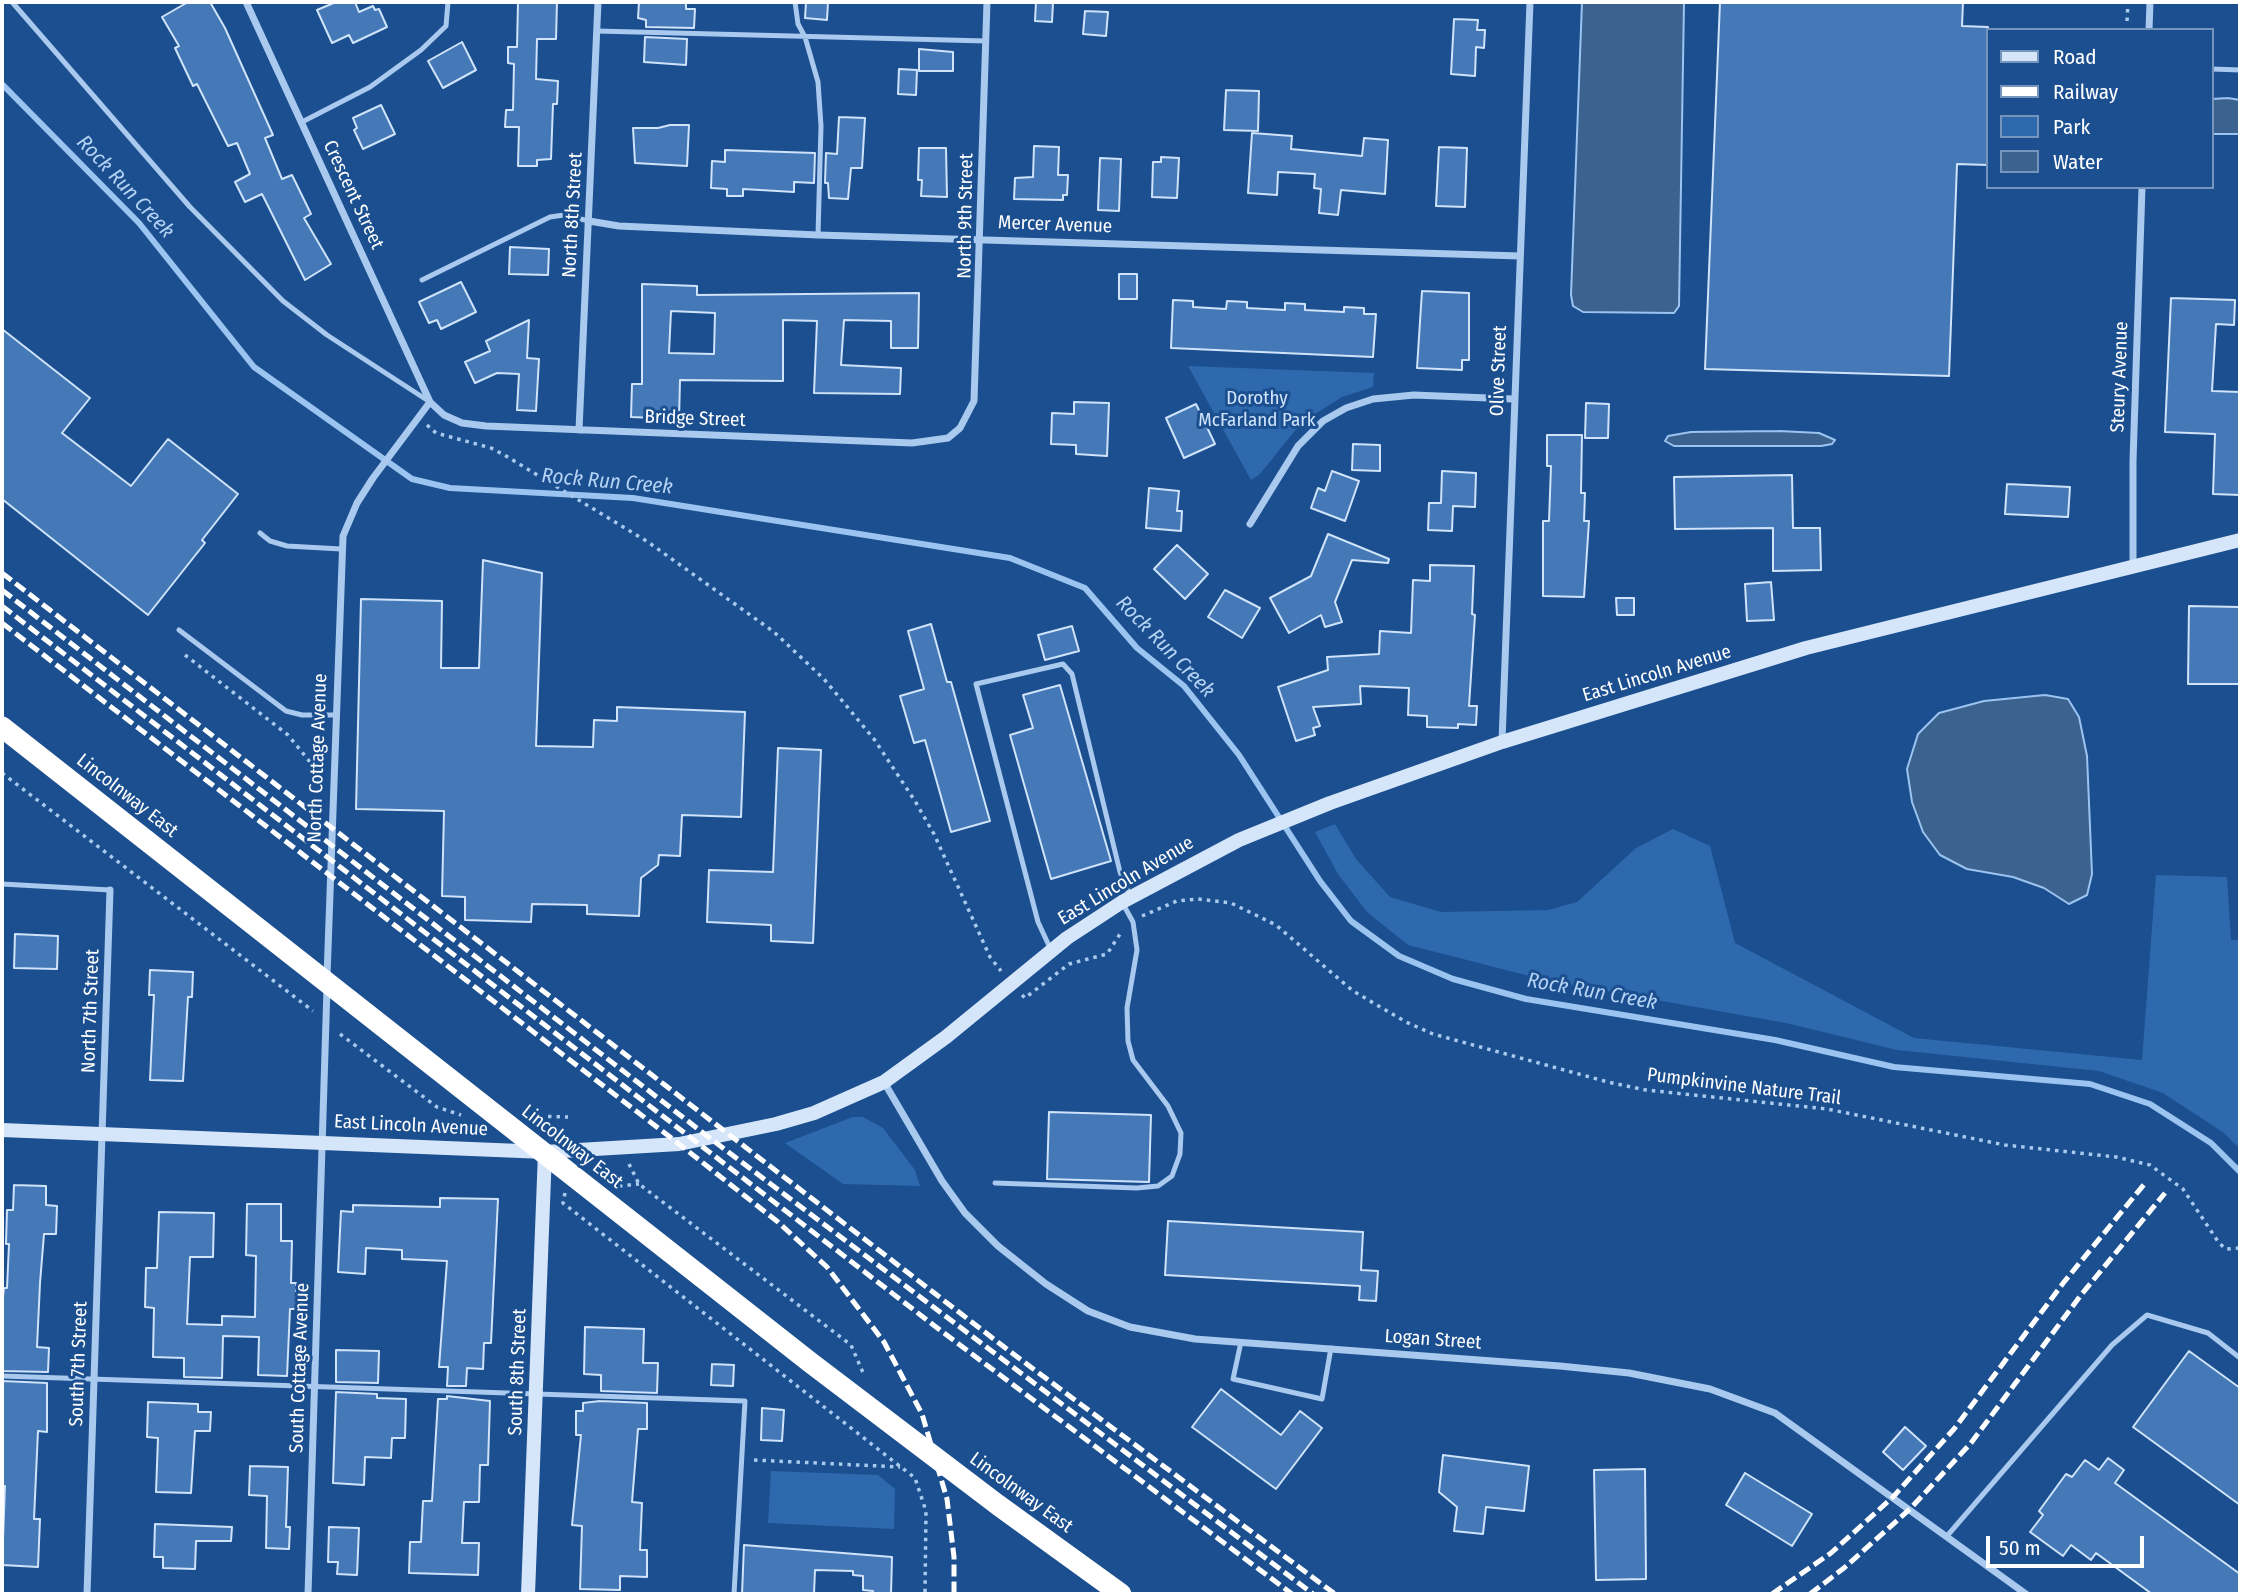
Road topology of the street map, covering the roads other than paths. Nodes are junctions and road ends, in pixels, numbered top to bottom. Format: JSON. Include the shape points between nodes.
{"nodes":[{"id":1,"x":12,"y":2,"type":"edge"},
{"id":2,"x":246,"y":2,"type":"edge"},
{"id":3,"x":448,"y":2,"type":"edge"},
{"id":4,"x":598,"y":2,"type":"edge"},
{"id":5,"x":795,"y":2,"type":"edge"},
{"id":6,"x":987,"y":2,"type":"edge"},
{"id":7,"x":1530,"y":2,"type":"edge"},
{"id":8,"x":2150,"y":2,"type":"edge"},
{"id":9,"x":2149,"y":28,"type":"edge"},
{"id":10,"x":597,"y":31,"type":"junction"},
{"id":11,"x":805,"y":37,"type":"junction"},
{"id":12,"x":986,"y":41,"type":"junction"},
{"id":13,"x":2214,"y":69,"type":"edge"},
{"id":14,"x":2240,"y":70,"type":"edge"},
{"id":15,"x":302,"y":122,"type":"junction"},
{"id":16,"x":2142,"y":189,"type":"edge"},
{"id":17,"x":589,"y":221,"type":"junction"},
{"id":18,"x":818,"y":235,"type":"junction"},
{"id":19,"x":981,"y":239,"type":"junction"},
{"id":20,"x":1520,"y":256,"type":"junction"},
{"id":21,"x":422,"y":280,"type":"dead end"},
{"id":22,"x":1513,"y":398,"type":"junction"},
{"id":23,"x":430,"y":402,"type":"junction"},
{"id":24,"x":960,"y":428,"type":"joint"},
{"id":25,"x":579,"y":430,"type":"junction"},
{"id":26,"x":1250,"y":524,"type":"dead end"},
{"id":27,"x":260,"y":533,"type":"dead end"},
{"id":28,"x":2240,"y":540,"type":"edge"},
{"id":29,"x":341,"y":549,"type":"junction"},
{"id":30,"x":2133,"y":567,"type":"junction"},
{"id":31,"x":179,"y":630,"type":"dead end"},
{"id":32,"x":335,"y":715,"type":"junction"},
{"id":33,"x":2,"y":727,"type":"edge"},
{"id":34,"x":1502,"y":742,"type":"junction"},
{"id":35,"x":2,"y":884,"type":"edge"},
{"id":36,"x":110,"y":890,"type":"joint"},
{"id":37,"x":1126,"y":899,"type":"junction"},
{"id":38,"x":1051,"y":950,"type":"junction"},
{"id":39,"x":884,"y":1082,"type":"junction"},
{"id":40,"x":2,"y":1130,"type":"edge"},
{"id":41,"x":103,"y":1134,"type":"junction"},
{"id":42,"x":323,"y":1142,"type":"junction"},
{"id":43,"x":545,"y":1152,"type":"junction"},
{"id":44,"x":995,"y":1183,"type":"dead end"},
{"id":45,"x":1241,"y":1342,"type":"junction"},
{"id":46,"x":1331,"y":1348,"type":"junction"},
{"id":47,"x":2240,"y":1358,"type":"edge"},
{"id":48,"x":2,"y":1376,"type":"edge"},
{"id":49,"x":94,"y":1379,"type":"junction"},
{"id":50,"x":314,"y":1387,"type":"junction"},
{"id":51,"x":537,"y":1395,"type":"junction"},
{"id":52,"x":1947,"y":1536,"type":"junction"},
{"id":53,"x":87,"y":1594,"type":"edge"},
{"id":54,"x":308,"y":1594,"type":"edge"},
{"id":55,"x":528,"y":1594,"type":"edge"},
{"id":56,"x":734,"y":1594,"type":"edge"},
{"id":57,"x":1121,"y":1594,"type":"edge"},
{"id":58,"x":2026,"y":1594,"type":"edge"}],
"edges":[{"from":1,"to":23,"type":"lane","via":[[190,207],[283,301]]},
{"from":2,"to":15,"type":"street","name":"Crescent Street"},
{"from":3,"to":15,"type":"lane","via":[[446,26],[421,50],[370,87]]},
{"from":4,"to":10,"type":"street","name":"North 8th Street"},
{"from":5,"to":11,"type":"lane"},
{"from":6,"to":12,"type":"street","name":"North 9th Street"},
{"from":7,"to":20,"type":"street","name":"Olive Street"},
{"from":8,"to":9,"type":"street"},
{"from":10,"to":11,"type":"lane"},
{"from":10,"to":17,"type":"street","name":"North 8th Street"},
{"from":11,"to":12,"type":"lane"},
{"from":11,"to":18,"type":"lane","via":[[818,82],[821,126]]},
{"from":12,"to":19,"type":"street","name":"North 9th Street"},
{"from":13,"to":14,"type":"lane"},
{"from":15,"to":23,"type":"street","name":"Crescent Street"},
{"from":16,"to":30,"type":"street","name":"Steury Avenue"},
{"from":17,"to":18,"type":"street","name":"Mercer Avenue"},
{"from":17,"to":21,"type":"lane","via":[[564,215],[550,218]]},
{"from":17,"to":25,"type":"street","name":"North 8th Street"},
{"from":18,"to":19,"type":"street","name":"Mercer Avenue"},
{"from":19,"to":20,"type":"street","name":"Mercer Avenue"},
{"from":19,"to":24,"type":"street","name":"North 9th Street","via":[[976,385],[969,414]]},
{"from":20,"to":22,"type":"street","name":"Olive Street"},
{"from":22,"to":26,"type":"street","via":[[1414,395],[1373,399],[1346,408],[1323,421],[1297,446]]},
{"from":22,"to":34,"type":"street","name":"Olive Street"},
{"from":23,"to":25,"type":"street","name":"Bridge Street","via":[[444,415],[462,422]]},
{"from":23,"to":29,"type":"street","name":"North Cottage Avenue","via":[[373,478],[347,524]]},
{"from":24,"to":25,"type":"street","name":"Bridge Street","via":[[948,438],[912,443]]},
{"from":27,"to":29,"type":"lane","via":[[287,546]]},
{"from":28,"to":30,"type":"main road","name":"East Lincoln Avenue"},
{"from":29,"to":32,"type":"street","name":"North Cottage Avenue"},
{"from":30,"to":34,"type":"main road","name":"East Lincoln Avenue","via":[[1806,648]]},
{"from":31,"to":32,"type":"lane","via":[[286,711]]},
{"from":32,"to":42,"type":"street","name":"North Cottage Avenue"},
{"from":33,"to":57,"type":"highway","name":"Lincolnway East","via":[[811,1363]]},
{"from":34,"to":37,"type":"main road","name":"East Lincoln Avenue","via":[[1239,839]]},
{"from":35,"to":36,"type":"lane"},
{"from":36,"to":41,"type":"street","name":"North 7th Street"},
{"from":37,"to":38,"type":"main road","name":"East Lincoln Avenue"},
{"from":37,"to":38,"type":"lane","via":[[1072,674],[1063,664],[976,684],[1038,922]]},
{"from":37,"to":44,"type":"lane","via":[[1137,950],[1127,1008],[1128,1041],[1133,1060],[1168,1106],[1181,1133],[1180,1154],[1171,1176],[1158,1186],[1137,1188]]},
{"from":38,"to":39,"type":"main road","name":"East Lincoln Avenue"},
{"from":39,"to":43,"type":"main road","name":"East Lincoln Avenue","via":[[814,1113],[776,1124],[679,1144]]},
{"from":39,"to":45,"type":"street","name":"Logan Street","via":[[965,1213],[1045,1284],[1088,1311],[1130,1327]]},
{"from":40,"to":41,"type":"main road","name":"East Lincoln Avenue"},
{"from":41,"to":42,"type":"main road","name":"East Lincoln Avenue"},
{"from":41,"to":49,"type":"street","name":"South 7th Street"},
{"from":42,"to":43,"type":"main road","name":"East Lincoln Avenue"},
{"from":42,"to":50,"type":"street","name":"South Cottage Avenue"},
{"from":43,"to":51,"type":"main road","name":"South 8th Street"},
{"from":45,"to":46,"type":"street","name":"Logan Street"},
{"from":45,"to":46,"type":"lane","via":[[1233,1379],[1322,1399]]},
{"from":46,"to":52,"type":"street","name":"Logan Street","via":[[1615,1371],[1710,1389],[1775,1413]]},
{"from":47,"to":52,"type":"lane","via":[[2207,1333],[2147,1315],[2112,1345]]},
{"from":48,"to":49,"type":"lane"},
{"from":49,"to":50,"type":"lane"},
{"from":49,"to":53,"type":"street","name":"South 7th Street"},
{"from":50,"to":51,"type":"lane"},
{"from":50,"to":54,"type":"street","name":"South Cottage Avenue"},
{"from":51,"to":55,"type":"main road","name":"South 8th Street"},
{"from":51,"to":56,"type":"lane","via":[[745,1401]]},
{"from":52,"to":58,"type":"street","name":"Logan Street"}]}
